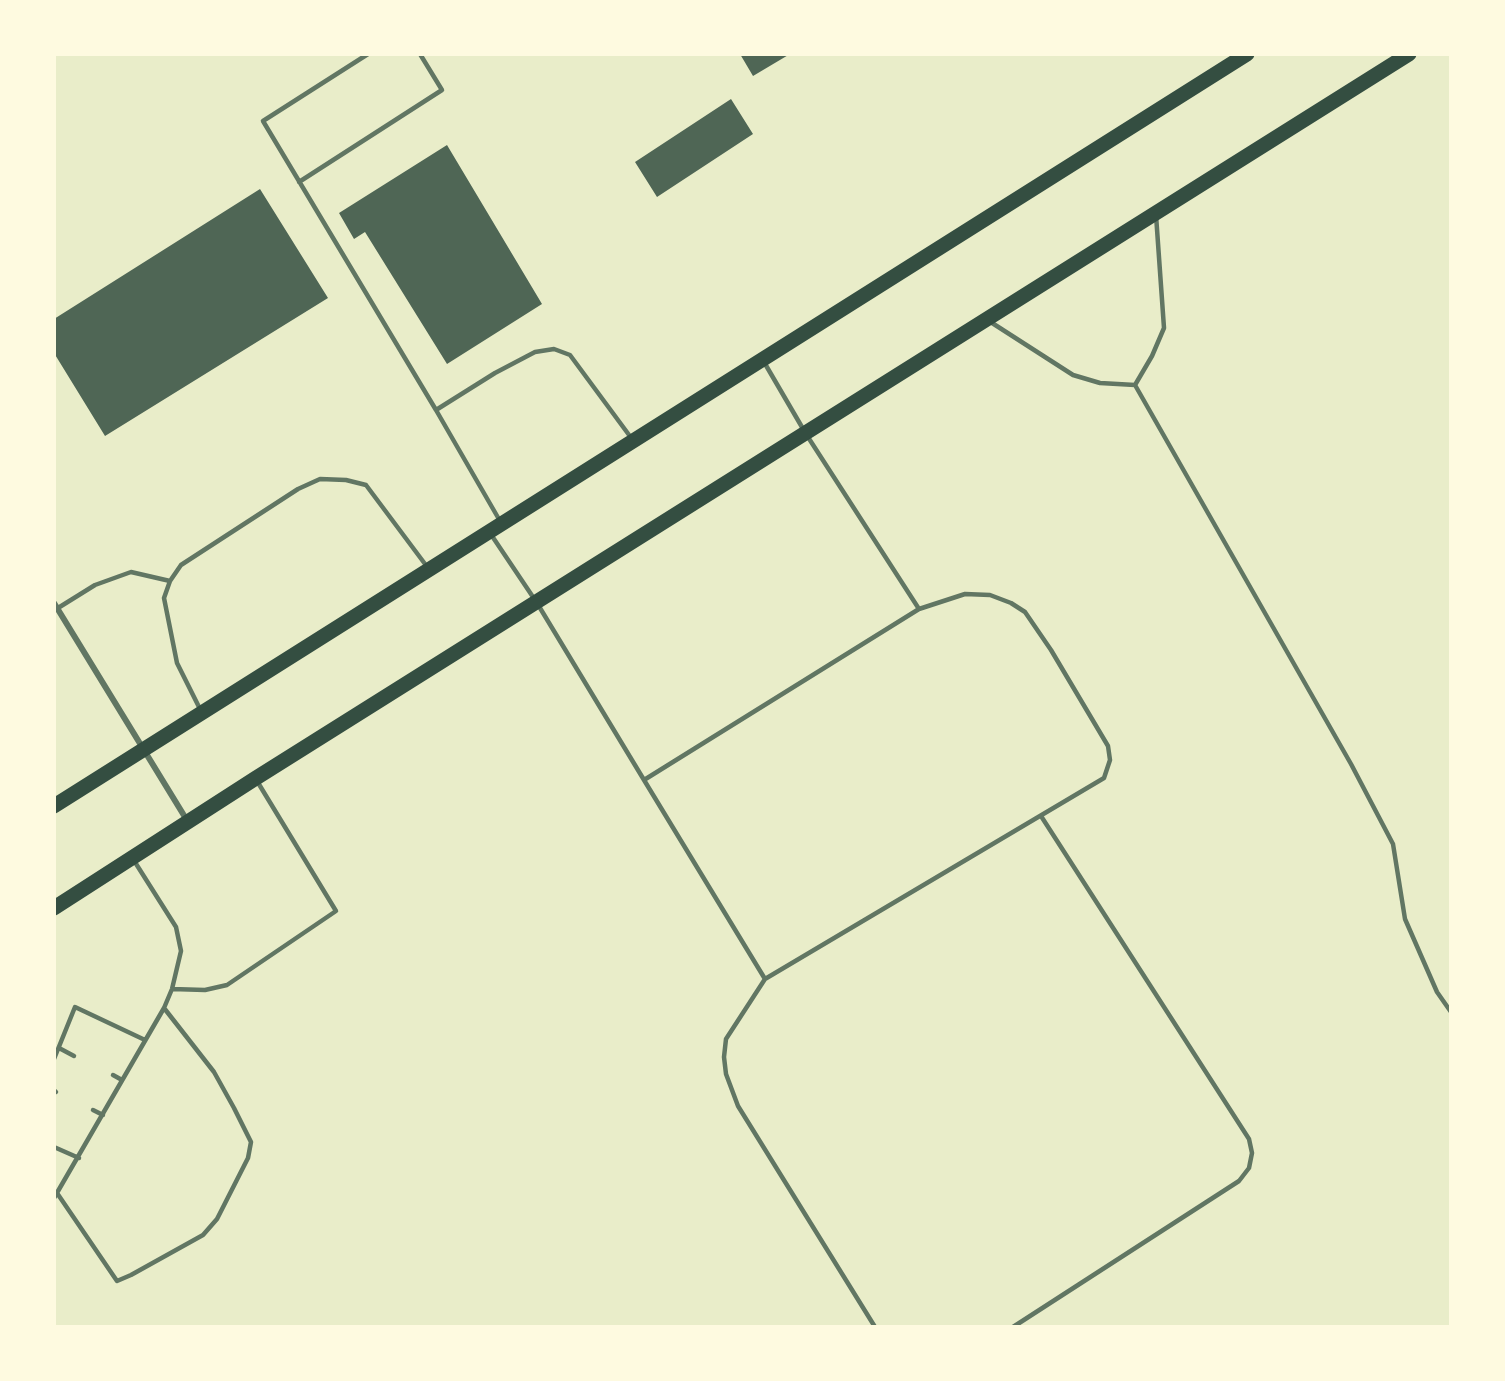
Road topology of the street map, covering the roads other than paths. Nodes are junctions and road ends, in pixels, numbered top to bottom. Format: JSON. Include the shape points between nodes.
{"nodes":[{"id":1,"x":368,"y":54,"type":"edge"},
{"id":2,"x":420,"y":54,"type":"edge"},
{"id":3,"x":1247,"y":54,"type":"edge"},
{"id":4,"x":1408,"y":54,"type":"edge"},
{"id":5,"x":299,"y":182,"type":"junction"},
{"id":6,"x":1156,"y":213,"type":"junction"},
{"id":7,"x":987,"y":320,"type":"junction"},
{"id":8,"x":763,"y":360,"type":"junction"},
{"id":9,"x":1135,"y":385,"type":"junction"},
{"id":10,"x":436,"y":410,"type":"junction"},
{"id":11,"x":806,"y":434,"type":"junction"},
{"id":12,"x":633,"y":441,"type":"junction"},
{"id":13,"x":496,"y":528,"type":"junction"},
{"id":14,"x":430,"y":570,"type":"junction"},
{"id":15,"x":170,"y":581,"type":"junction"},
{"id":16,"x":537,"y":603,"type":"junction"},
{"id":17,"x":56,"y":606,"type":"edge"},
{"id":18,"x":919,"y":609,"type":"junction"},
{"id":19,"x":202,"y":713,"type":"junction"},
{"id":20,"x":144,"y":750,"type":"junction"},
{"id":21,"x":256,"y":778,"type":"junction"},
{"id":22,"x":644,"y":780,"type":"junction"},
{"id":23,"x":54,"y":806,"type":"edge"},
{"id":24,"x":1041,"y":816,"type":"junction"},
{"id":25,"x":188,"y":822,"type":"junction"},
{"id":26,"x":132,"y":858,"type":"junction"},
{"id":27,"x":54,"y":908,"type":"edge"},
{"id":28,"x":765,"y":979,"type":"junction"},
{"id":29,"x":172,"y":989,"type":"junction"},
{"id":30,"x":164,"y":1008,"type":"junction"},
{"id":31,"x":1451,"y":1012,"type":"edge"},
{"id":32,"x":145,"y":1040,"type":"junction"},
{"id":33,"x":59,"y":1048,"type":"junction"},
{"id":34,"x":74,"y":1056,"type":"dead end"},
{"id":35,"x":54,"y":1059,"type":"edge"},
{"id":36,"x":113,"y":1075,"type":"dead end"},
{"id":37,"x":122,"y":1080,"type":"junction"},
{"id":38,"x":93,"y":1110,"type":"dead end"},
{"id":39,"x":103,"y":1115,"type":"junction"},
{"id":40,"x":54,"y":1148,"type":"edge"},
{"id":41,"x":79,"y":1158,"type":"junction"},
{"id":42,"x":56,"y":1195,"type":"edge"},
{"id":43,"x":875,"y":1327,"type":"edge"},
{"id":44,"x":1013,"y":1327,"type":"edge"}],
"edges":[{"from":1,"to":5,"type":"lane","via":[[263,121]]},
{"from":2,"to":5,"type":"lane","via":[[441,90]]},
{"from":3,"to":8,"type":"main road"},
{"from":4,"to":6,"type":"main road"},
{"from":5,"to":10,"type":"lane"},
{"from":6,"to":7,"type":"main road"},
{"from":6,"to":9,"type":"lane","via":[[1164,328]]},
{"from":7,"to":9,"type":"lane","via":[[1073,375],[1100,383]]},
{"from":7,"to":11,"type":"main road"},
{"from":8,"to":11,"type":"lane"},
{"from":8,"to":12,"type":"main road"},
{"from":9,"to":31,"type":"lane","via":[[1393,844],[1405,919],[1437,992]]},
{"from":10,"to":12,"type":"lane","via":[[535,352],[554,349],[570,355]]},
{"from":10,"to":13,"type":"lane"},
{"from":11,"to":16,"type":"main road"},
{"from":11,"to":18,"type":"lane"},
{"from":12,"to":13,"type":"main road"},
{"from":13,"to":14,"type":"main road"},
{"from":13,"to":16,"type":"lane"},
{"from":14,"to":15,"type":"lane","via":[[366,485],[320,479],[298,489],[181,565]]},
{"from":14,"to":19,"type":"main road"},
{"from":15,"to":17,"type":"lane","via":[[131,572],[95,585]]},
{"from":15,"to":19,"type":"lane","via":[[165,598],[177,663]]},
{"from":16,"to":21,"type":"main road"},
{"from":16,"to":22,"type":"lane"},
{"from":17,"to":20,"type":"street"},
{"from":18,"to":22,"type":"lane"},
{"from":18,"to":24,"type":"lane","via":[[965,594],[990,595],[1011,603],[1025,612],[1063,669],[1108,746],[1110,760],[1104,778]]},
{"from":19,"to":20,"type":"main road"},
{"from":20,"to":23,"type":"main road"},
{"from":20,"to":25,"type":"street"},
{"from":21,"to":25,"type":"main road"},
{"from":21,"to":29,"type":"lane","via":[[336,911],[227,985],[205,990]]},
{"from":22,"to":28,"type":"lane"},
{"from":24,"to":28,"type":"lane"},
{"from":24,"to":44,"type":"lane","via":[[1249,1139],[1252,1154],[1249,1168],[1239,1181]]},
{"from":25,"to":26,"type":"main road"},
{"from":26,"to":27,"type":"main road"},
{"from":26,"to":29,"type":"lane","via":[[176,927],[181,951]]},
{"from":28,"to":43,"type":"lane","via":[[726,1039],[726,1074],[738,1106]]},
{"from":29,"to":30,"type":"lane"},
{"from":30,"to":32,"type":"lane"},
{"from":30,"to":42,"type":"lane","via":[[214,1072],[251,1142],[248,1158],[217,1219],[203,1235],[117,1281]]},
{"from":32,"to":33,"type":"lane","via":[[75,1007]]},
{"from":32,"to":37,"type":"lane"},
{"from":33,"to":34,"type":"lane"},
{"from":33,"to":35,"type":"lane"},
{"from":36,"to":37,"type":"lane"},
{"from":37,"to":39,"type":"lane"},
{"from":38,"to":39,"type":"lane"},
{"from":39,"to":41,"type":"lane"},
{"from":40,"to":41,"type":"lane"},
{"from":41,"to":42,"type":"lane"}]}
